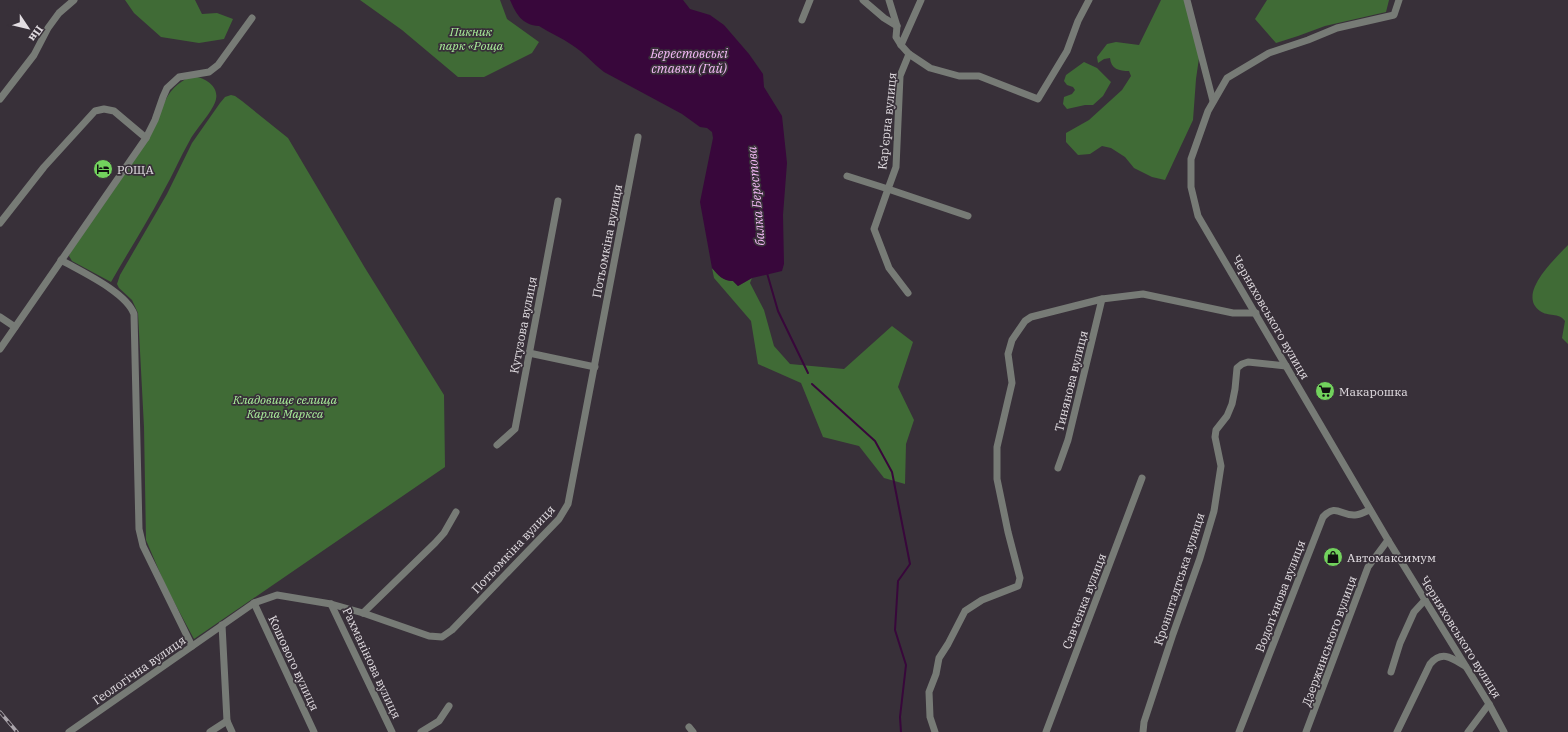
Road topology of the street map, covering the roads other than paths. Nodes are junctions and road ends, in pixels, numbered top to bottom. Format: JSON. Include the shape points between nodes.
{"nodes":[{"id":1,"x":74,"y":0,"type":"edge"},
{"id":2,"x":810,"y":0,"type":"edge"},
{"id":3,"x":863,"y":0,"type":"edge"},
{"id":4,"x":889,"y":0,"type":"edge"},
{"id":5,"x":921,"y":0,"type":"edge"},
{"id":6,"x":1089,"y":0,"type":"edge"},
{"id":7,"x":1187,"y":0,"type":"edge"},
{"id":8,"x":1399,"y":0,"type":"edge"},
{"id":9,"x":252,"y":18,"type":"dead end"},
{"id":10,"x":802,"y":20,"type":"dead end"},
{"id":11,"x":897,"y":26,"type":"junction"},
{"id":12,"x":901,"y":45,"type":"junction"},
{"id":13,"x":909,"y":54,"type":"junction"},
{"id":14,"x":0,"y":99,"type":"edge"},
{"id":15,"x":1213,"y":101,"type":"junction"},
{"id":16,"x":638,"y":137,"type":"dead end"},
{"id":17,"x":146,"y":138,"type":"junction"},
{"id":18,"x":847,"y":176,"type":"dead end"},
{"id":19,"x":888,"y":189,"type":"junction"},
{"id":20,"x":558,"y":201,"type":"dead end"},
{"id":21,"x":968,"y":216,"type":"dead end"},
{"id":22,"x":0,"y":223,"type":"edge"},
{"id":23,"x":62,"y":260,"type":"junction"},
{"id":24,"x":908,"y":293,"type":"dead end"},
{"id":25,"x":1102,"y":299,"type":"junction"},
{"id":26,"x":1256,"y":313,"type":"junction"},
{"id":27,"x":0,"y":317,"type":"edge"},
{"id":28,"x":15,"y":327,"type":"junction"},
{"id":29,"x":0,"y":350,"type":"edge"},
{"id":30,"x":529,"y":352,"type":"junction"},
{"id":31,"x":1286,"y":366,"type":"junction"},
{"id":32,"x":595,"y":367,"type":"junction"},
{"id":33,"x":497,"y":445,"type":"dead end"},
{"id":34,"x":1058,"y":468,"type":"dead end"},
{"id":35,"x":1142,"y":478,"type":"dead end"},
{"id":36,"x":1370,"y":510,"type":"junction"},
{"id":37,"x":456,"y":512,"type":"dead end"},
{"id":38,"x":1388,"y":540,"type":"junction"},
{"id":39,"x":1425,"y":600,"type":"junction"},
{"id":40,"x":254,"y":603,"type":"junction"},
{"id":41,"x":331,"y":604,"type":"junction"},
{"id":42,"x":363,"y":613,"type":"junction"},
{"id":43,"x":222,"y":626,"type":"junction"},
{"id":44,"x":192,"y":646,"type":"junction"},
{"id":45,"x":1467,"y":667,"type":"junction"},
{"id":46,"x":1390,"y":672,"type":"dead end"},
{"id":47,"x":1489,"y":704,"type":"junction"},
{"id":48,"x":448,"y":706,"type":"dead end"},
{"id":49,"x":227,"y":721,"type":"junction"},
{"id":50,"x":69,"y":732,"type":"edge"},
{"id":51,"x":210,"y":732,"type":"edge"},
{"id":52,"x":232,"y":732,"type":"edge"},
{"id":53,"x":314,"y":732,"type":"edge"},
{"id":54,"x":392,"y":732,"type":"edge"},
{"id":55,"x":421,"y":732,"type":"edge"},
{"id":56,"x":935,"y":732,"type":"edge"},
{"id":57,"x":1046,"y":732,"type":"edge"},
{"id":58,"x":1143,"y":732,"type":"edge"},
{"id":59,"x":1238,"y":732,"type":"edge"},
{"id":60,"x":1306,"y":732,"type":"edge"},
{"id":61,"x":1397,"y":732,"type":"edge"},
{"id":62,"x":1468,"y":732,"type":"edge"},
{"id":63,"x":1504,"y":732,"type":"edge"}],
"edges":[{"from":1,"to":14,"type":"street","via":[[59,13],[34,55]]},
{"from":2,"to":10,"type":"street"},
{"from":3,"to":11,"type":"street"},
{"from":4,"to":11,"type":"street"},
{"from":5,"to":12,"type":"street"},
{"from":6,"to":13,"type":"street","via":[[1067,51],[1038,99],[979,76],[959,76],[930,68]]},
{"from":7,"to":15,"type":"street"},
{"from":8,"to":15,"type":"street","name":"Черняховського вулиця","via":[[1394,15],[1337,28],[1269,53],[1227,78]]},
{"from":9,"to":17,"type":"street","via":[[218,65],[209,72],[179,77],[167,88]]},
{"from":11,"to":12,"type":"street","via":[[896,37]]},
{"from":12,"to":13,"type":"street"},
{"from":13,"to":19,"type":"street","name":"Кар'єрна вулиця","via":[[900,76],[896,167]]},
{"from":15,"to":26,"type":"street","name":"Черняховського вулиця","via":[[1191,159],[1191,187],[1198,216]]},
{"from":16,"to":32,"type":"street","name":"Потьомкіна вулиця"},
{"from":17,"to":22,"type":"street","via":[[114,111],[95,111],[44,167]]},
{"from":17,"to":23,"type":"street"},
{"from":18,"to":19,"type":"street","name":"Кар'єрна вулиця"},
{"from":19,"to":21,"type":"street","name":"Кар'єрна вулиця"},
{"from":19,"to":24,"type":"street","name":"Кар'єрна вулиця","via":[[874,229],[889,268]]},
{"from":20,"to":30,"type":"street","name":"Кутузова вулиця"},
{"from":23,"to":28,"type":"street"},
{"from":23,"to":44,"type":"street","via":[[110,288],[132,308],[139,529],[144,546]]},
{"from":25,"to":26,"type":"street","via":[[1142,294],[1233,313]]},
{"from":25,"to":34,"type":"street","name":"Тинянова вулиця","via":[[1068,440]]},
{"from":25,"to":56,"type":"street","via":[[1031,317],[1025,321],[1012,340],[1008,354],[1012,383],[997,447],[997,479],[1020,578],[1018,586],[982,600],[966,611],[939,658],[929,692],[930,717]]},
{"from":26,"to":31,"type":"street","name":"Черняховського вулиця"},
{"from":27,"to":28,"type":"street"},
{"from":28,"to":29,"type":"street"},
{"from":30,"to":32,"type":"street"},
{"from":30,"to":33,"type":"street","name":"Кутузова вулиця","via":[[515,429]]},
{"from":31,"to":36,"type":"street","name":"Черняховського вулиця"},
{"from":31,"to":58,"type":"street","name":"Кронштадтська вулиця","via":[[1248,362],[1237,368],[1232,404],[1227,416],[1216,430],[1221,466],[1214,512],[1144,722]]},
{"from":32,"to":42,"type":"street","name":"Потьомкіна вулиця","via":[[568,504],[559,520],[452,630],[442,637],[429,636]]},
{"from":35,"to":57,"type":"street","name":"Савченка вулиця"},
{"from":36,"to":38,"type":"street","name":"Черняховського вулиця"},
{"from":36,"to":59,"type":"street","name":"Водоп’янова вулиця","via":[[1355,515],[1335,510],[1329,511],[1323,517]]},
{"from":37,"to":42,"type":"street","via":[[435,543]]},
{"from":38,"to":39,"type":"street","name":"Черняховського вулиця"},
{"from":38,"to":60,"type":"street","name":"Дзержинського вулиця","via":[[1368,567]]},
{"from":39,"to":45,"type":"street","name":"Черняховського вулиця"},
{"from":39,"to":46,"type":"street","via":[[1414,612]]},
{"from":40,"to":41,"type":"street","name":"Потьомкіна вулиця","via":[[277,595]]},
{"from":40,"to":43,"type":"street","name":"Потьомкіна вулиця"},
{"from":40,"to":53,"type":"street","name":"Кошового вулиця"},
{"from":41,"to":42,"type":"street","name":"Потьомкіна вулиця"},
{"from":41,"to":54,"type":"street","name":"Рахманінова вулиця"},
{"from":43,"to":44,"type":"street","name":"Геологічна вулиця"},
{"from":43,"to":49,"type":"street"},
{"from":44,"to":50,"type":"street","name":"Геологічна вулиця"},
{"from":45,"to":47,"type":"street","name":"Черняховського вулиця"},
{"from":45,"to":61,"type":"street","via":[[1449,657],[1435,658]]},
{"from":47,"to":62,"type":"street"},
{"from":47,"to":63,"type":"street","name":"Черняховського вулиця"},
{"from":48,"to":55,"type":"street","via":[[439,722]]},
{"from":49,"to":51,"type":"street"},
{"from":49,"to":52,"type":"street"}]}
